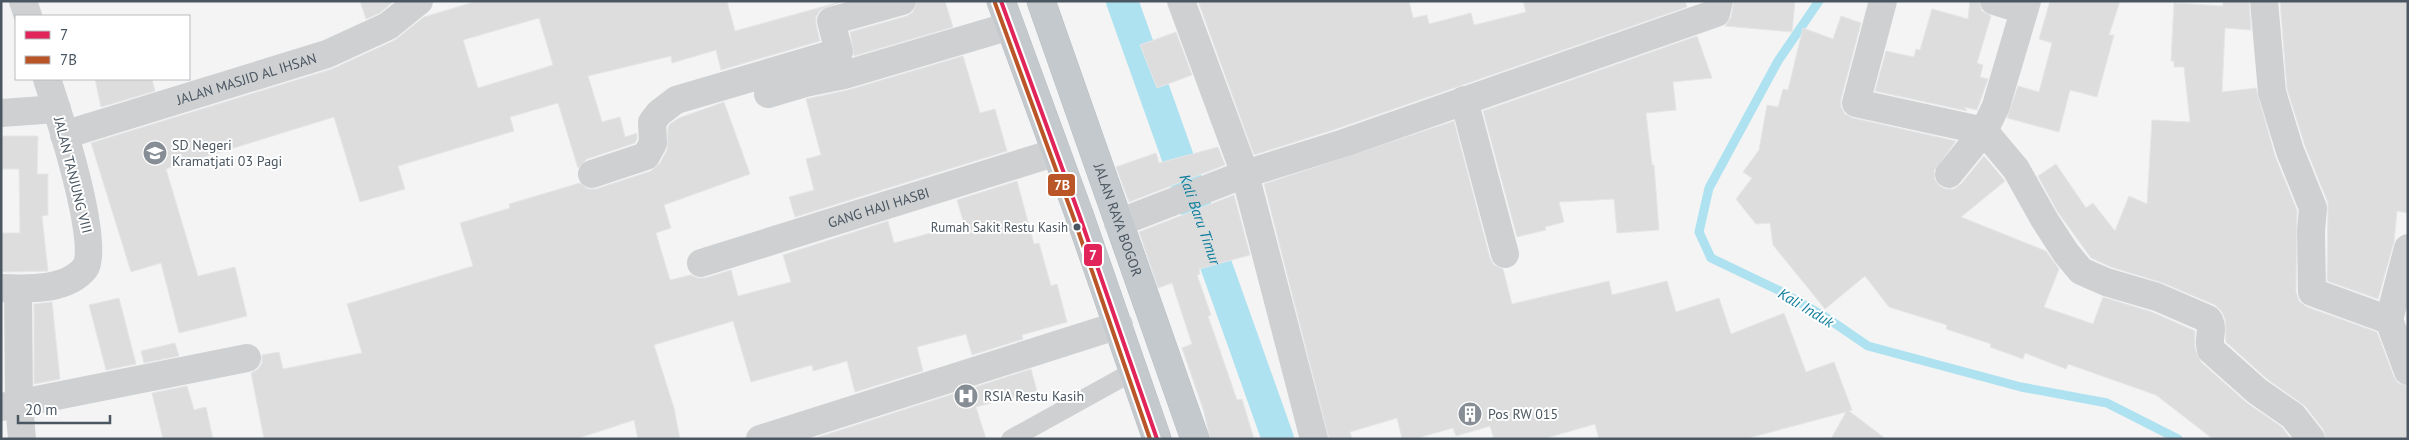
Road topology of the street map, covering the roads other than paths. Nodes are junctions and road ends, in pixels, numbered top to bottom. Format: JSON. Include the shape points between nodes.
{"nodes":[{"id":1,"x":23,"y":1,"type":"edge"},
{"id":2,"x":418,"y":1,"type":"edge"},
{"id":3,"x":902,"y":1,"type":"edge"},
{"id":4,"x":1041,"y":1,"type":"edge"},
{"id":5,"x":1181,"y":1,"type":"edge"},
{"id":6,"x":1719,"y":1,"type":"edge"},
{"id":7,"x":1883,"y":1,"type":"edge"},
{"id":8,"x":1994,"y":1,"type":"edge"},
{"id":9,"x":2264,"y":1,"type":"edge"},
{"id":10,"x":2025,"y":6,"type":"edge"},
{"id":11,"x":1005,"y":14,"type":"edge"},
{"id":12,"x":28,"y":15,"type":"edge"},
{"id":13,"x":48,"y":80,"type":"edge"},
{"id":14,"x":768,"y":94,"type":"dead end"},
{"id":15,"x":1464,"y":100,"type":"junction"},
{"id":16,"x":1,"y":112,"type":"edge"},
{"id":17,"x":60,"y":122,"type":"junction"},
{"id":18,"x":1984,"y":130,"type":"junction"},
{"id":19,"x":1057,"y":152,"type":"junction"},
{"id":20,"x":592,"y":174,"type":"dead end"},
{"id":21,"x":1245,"y":174,"type":"junction"},
{"id":22,"x":1949,"y":174,"type":"dead end"},
{"id":23,"x":1118,"y":223,"type":"junction"},
{"id":24,"x":2408,"y":248,"type":"edge"},
{"id":25,"x":1505,"y":254,"type":"dead end"},
{"id":26,"x":701,"y":263,"type":"dead end"},
{"id":27,"x":10,"y":288,"type":"edge"},
{"id":28,"x":2389,"y":320,"type":"junction"},
{"id":29,"x":1119,"y":325,"type":"junction"},
{"id":30,"x":247,"y":358,"type":"dead end"},
{"id":31,"x":1134,"y":370,"type":"junction"},
{"id":32,"x":2408,"y":371,"type":"edge"},
{"id":33,"x":10,"y":405,"type":"edge"},
{"id":34,"x":22,"y":439,"type":"edge"},
{"id":35,"x":760,"y":439,"type":"edge"},
{"id":36,"x":1011,"y":439,"type":"edge"},
{"id":37,"x":1157,"y":439,"type":"edge"},
{"id":38,"x":1195,"y":439,"type":"edge"},
{"id":39,"x":1314,"y":439,"type":"edge"},
{"id":40,"x":2311,"y":439,"type":"edge"}],
"edges":[{"from":1,"to":12,"type":"street"},
{"from":2,"to":17,"type":"street","name":"JALAN MASJID AL IHSAN","via":[[388,26],[326,54]]},
{"from":3,"to":20,"type":"street","via":[[831,21],[838,52],[676,100],[652,122],[653,143],[646,156]]},
{"from":4,"to":23,"type":"highway","name":"JALAN RAYA BOGOR"},
{"from":5,"to":21,"type":"street"},
{"from":6,"to":15,"type":"street","via":[[1716,14]]},
{"from":7,"to":18,"type":"street","via":[[1856,103]]},
{"from":8,"to":10,"type":"street"},
{"from":9,"to":28,"type":"street","via":[[2272,92],[2290,150],[2314,208],[2312,292]]},
{"from":10,"to":18,"type":"street","via":[[2000,93]]},
{"from":11,"to":14,"type":"street","via":[[844,75]]},
{"from":11,"to":19,"type":"highway"},
{"from":13,"to":17,"type":"street","name":"JALAN TANJUNG VIII"},
{"from":15,"to":21,"type":"street"},
{"from":15,"to":25,"type":"street"},
{"from":16,"to":17,"type":"street","name":"JALAN MASJID AL IHSAN"},
{"from":17,"to":27,"type":"street","name":"JALAN TANJUNG VIII","via":[[86,220],[90,244],[88,262],[67,281]]},
{"from":18,"to":22,"type":"street"},
{"from":18,"to":40,"type":"street","via":[[2016,169],[2044,219],[2081,271],[2098,280],[2158,297],[2208,319],[2212,328],[2211,350],[2257,391],[2293,416]]},
{"from":19,"to":26,"type":"street","name":"GANG HAJI HASBI"},
{"from":19,"to":29,"type":"highway"},
{"from":21,"to":23,"type":"street"},
{"from":21,"to":39,"type":"street"},
{"from":23,"to":38,"type":"highway","name":"JALAN RAYA BOGOR"},
{"from":24,"to":28,"type":"street"},
{"from":27,"to":33,"type":"street"},
{"from":28,"to":32,"type":"street"},
{"from":29,"to":31,"type":"highway"},
{"from":29,"to":35,"type":"street"},
{"from":30,"to":33,"type":"street"},
{"from":31,"to":36,"type":"lane"},
{"from":31,"to":37,"type":"highway"},
{"from":33,"to":34,"type":"street"}]}
